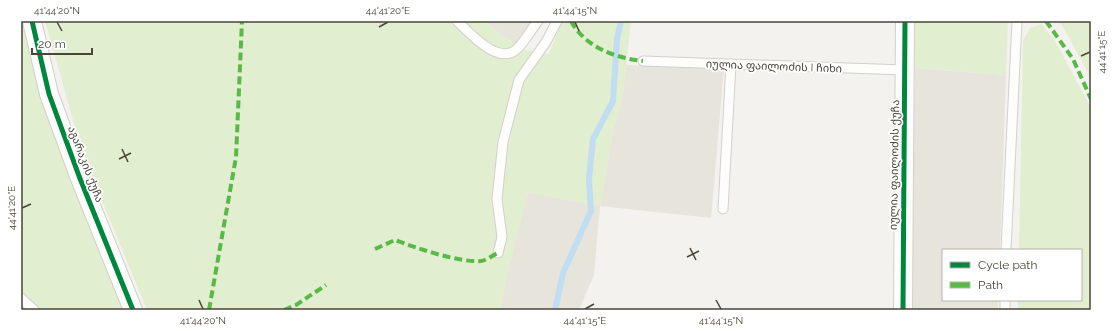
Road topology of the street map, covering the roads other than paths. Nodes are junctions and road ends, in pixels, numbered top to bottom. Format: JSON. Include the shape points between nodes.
{"nodes":[{"id":1,"x":32,"y":21,"type":"edge"},
{"id":2,"x":457,"y":21,"type":"edge"},
{"id":3,"x":538,"y":21,"type":"edge"},
{"id":4,"x":557,"y":21,"type":"edge"},
{"id":5,"x":905,"y":21,"type":"edge"},
{"id":6,"x":1017,"y":21,"type":"edge"},
{"id":7,"x":643,"y":61,"type":"dead end"},
{"id":8,"x":731,"y":64,"type":"junction"},
{"id":9,"x":905,"y":70,"type":"junction"},
{"id":10,"x":723,"y":209,"type":"dead end"},
{"id":11,"x":1006,"y":249,"type":"edge"},
{"id":12,"x":498,"y":253,"type":"dead end"},
{"id":13,"x":21,"y":298,"type":"edge"},
{"id":14,"x":128,"y":306,"type":"edge"},
{"id":15,"x":34,"y":310,"type":"edge"},
{"id":16,"x":903,"y":310,"type":"edge"}],
"edges":[{"from":1,"to":14,"type":"street","name":"აგარაკის ქუჩა","via":[[49,94]]},
{"from":2,"to":3,"type":"lane","via":[[495,53],[507,54],[516,50]]},
{"from":4,"to":12,"type":"lane","via":[[546,42],[519,80],[505,134],[497,199],[502,237]]},
{"from":5,"to":9,"type":"street","name":"იულია ფაილოძის ქუჩა"},
{"from":6,"to":11,"type":"lane"},
{"from":7,"to":8,"type":"lane","name":"იულია ფაილოძის I ჩიხი"},
{"from":8,"to":9,"type":"lane","name":"იულია ფაილოძის I ჩიხი"},
{"from":8,"to":10,"type":"lane"},
{"from":9,"to":16,"type":"street","name":"იულია ფაილოძის ქუჩა"},
{"from":13,"to":15,"type":"lane"}]}
